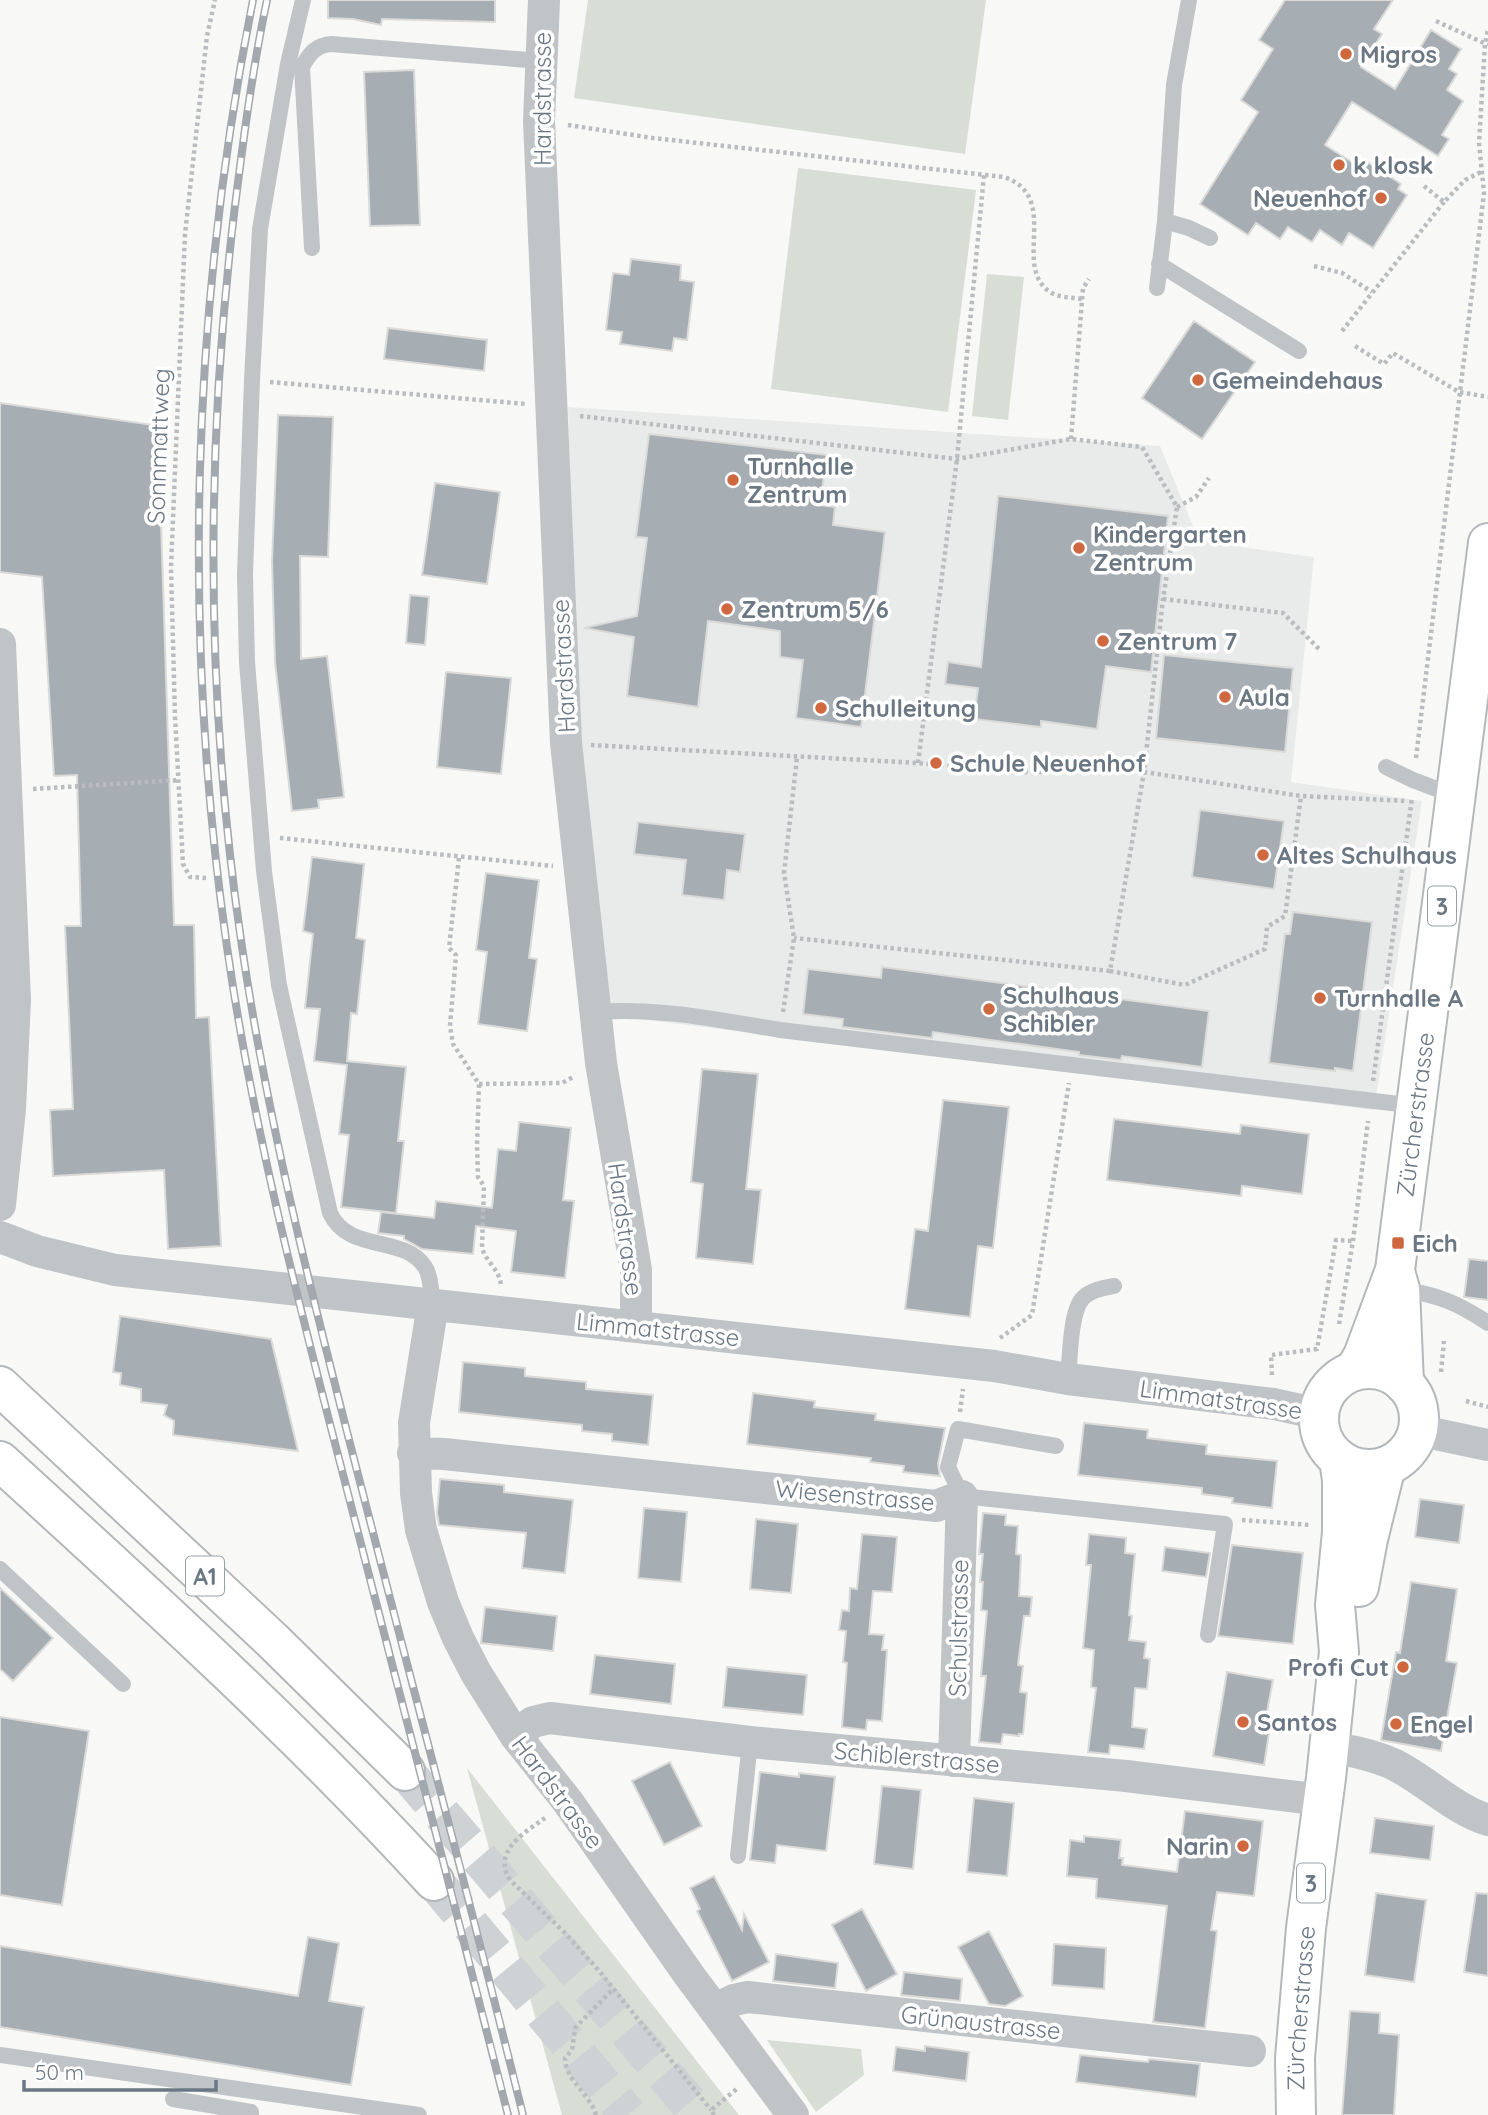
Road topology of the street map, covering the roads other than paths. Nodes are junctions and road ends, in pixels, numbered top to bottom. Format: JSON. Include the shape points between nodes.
{"nodes":[{"id":1,"x":303,"y":0,"type":"edge"},
{"id":2,"x":544,"y":0,"type":"edge"},
{"id":3,"x":1189,"y":0,"type":"edge"},
{"id":4,"x":540,"y":61,"type":"junction"},
{"id":5,"x":1165,"y":221,"type":"junction"},
{"id":6,"x":1210,"y":239,"type":"dead end"},
{"id":7,"x":312,"y":248,"type":"dead end"},
{"id":8,"x":1159,"y":264,"type":"junction"},
{"id":9,"x":1157,"y":288,"type":"dead end"},
{"id":10,"x":1299,"y":351,"type":"dead end"},
{"id":11,"x":1488,"y":543,"type":"edge"},
{"id":12,"x":0,"y":644,"type":"edge"},
{"id":13,"x":1385,"y":767,"type":"dead end"},
{"id":14,"x":1456,"y":802,"type":"junction"},
{"id":15,"x":595,"y":1012,"type":"junction"},
{"id":16,"x":1416,"y":1106,"type":"junction"},
{"id":17,"x":0,"y":1205,"type":"edge"},
{"id":18,"x":0,"y":1237,"type":"edge"},
{"id":19,"x":1397,"y":1280,"type":"junction"},
{"id":20,"x":1114,"y":1286,"type":"dead end"},
{"id":21,"x":433,"y":1304,"type":"junction"},
{"id":22,"x":1488,"y":1323,"type":"edge"},
{"id":23,"x":636,"y":1327,"type":"junction"},
{"id":24,"x":1354,"y":1371,"type":"junction"},
{"id":25,"x":1068,"y":1378,"type":"junction"},
{"id":26,"x":1404,"y":1384,"type":"junction"},
{"id":27,"x":0,"y":1386,"type":"edge"},
{"id":28,"x":1319,"y":1414,"type":"junction"},
{"id":29,"x":1417,"y":1430,"type":"junction"},
{"id":30,"x":1488,"y":1445,"type":"edge"},
{"id":31,"x":1056,"y":1446,"type":"dead end"},
{"id":32,"x":414,"y":1452,"type":"junction"},
{"id":33,"x":1339,"y":1459,"type":"junction"},
{"id":34,"x":0,"y":1461,"type":"edge"},
{"id":35,"x":1386,"y":1466,"type":"junction"},
{"id":36,"x":962,"y":1496,"type":"junction"},
{"id":37,"x":0,"y":1569,"type":"edge"},
{"id":38,"x":1208,"y":1635,"type":"dead end"},
{"id":39,"x":1339,"y":1652,"type":"junction"},
{"id":40,"x":123,"y":1684,"type":"dead end"},
{"id":41,"x":515,"y":1735,"type":"junction"},
{"id":42,"x":750,"y":1742,"type":"junction"},
{"id":43,"x":1330,"y":1747,"type":"junction"},
{"id":44,"x":954,"y":1761,"type":"junction"},
{"id":45,"x":405,"y":1772,"type":"tunnel mouth"},
{"id":46,"x":1322,"y":1800,"type":"junction"},
{"id":47,"x":1488,"y":1820,"type":"edge"},
{"id":48,"x":738,"y":1856,"type":"dead end"},
{"id":49,"x":434,"y":1881,"type":"tunnel mouth"},
{"id":50,"x":715,"y":2009,"type":"junction"},
{"id":51,"x":1250,"y":2051,"type":"dead end"},
{"id":52,"x":0,"y":2055,"type":"edge"},
{"id":53,"x":173,"y":2099,"type":"dead end"},
{"id":54,"x":251,"y":2115,"type":"edge"},
{"id":55,"x":419,"y":2115,"type":"edge"},
{"id":56,"x":793,"y":2115,"type":"edge"},
{"id":57,"x":1296,"y":2115,"type":"edge"}],
"edges":[{"from":1,"to":21,"type":"lane","via":[[260,229],[252,380],[245,575],[264,871],[279,985],[330,1213],[347,1234],[415,1254],[427,1270]]},
{"from":2,"to":4,"type":"street","name":"Hardstrasse"},
{"from":3,"to":5,"type":"lane","via":[[1174,85]]},
{"from":4,"to":7,"type":"lane","via":[[320,45],[302,67]]},
{"from":4,"to":15,"type":"street","name":"Hardstrasse","via":[[566,743]]},
{"from":5,"to":6,"type":"lane"},
{"from":5,"to":8,"type":"lane"},
{"from":8,"to":9,"type":"lane"},
{"from":8,"to":10,"type":"lane"},
{"from":11,"to":14,"type":"main road","name":"Zürcherstrasse","number":"3"},
{"from":12,"to":17,"type":"street","via":[[15,1000]]},
{"from":13,"to":14,"type":"lane"},
{"from":14,"to":16,"type":"main road","name":"Zürcherstrasse","number":"3"},
{"from":15,"to":16,"type":"lane","via":[[689,1015],[780,1030]]},
{"from":15,"to":23,"type":"street","name":"Hardstrasse","via":[[636,1270]]},
{"from":16,"to":19,"type":"main road","name":"Zürcherstrasse","number":"3"},
{"from":18,"to":21,"type":"street","name":"Limmatstrasse","via":[[115,1270]]},
{"from":19,"to":22,"type":"lane","via":[[1457,1303]]},
{"from":19,"to":24,"type":"main road","name":"Zürcherstrasse","number":"3"},
{"from":19,"to":26,"type":"main road","name":"Zürcherstrasse","number":"3"},
{"from":20,"to":25,"type":"lane","via":[[1099,1288],[1083,1298],[1076,1310]]},
{"from":21,"to":23,"type":"street","name":"Limmatstrasse"},
{"from":21,"to":32,"type":"street","name":"Hardstrasse","via":[[414,1423]]},
{"from":23,"to":25,"type":"street","name":"Limmatstrasse"},
{"from":24,"to":26,"type":"main road","via":[[1383,1371]]},
{"from":24,"to":28,"type":"main road","via":[[1330,1387]]},
{"from":25,"to":28,"type":"street","name":"Limmatstrasse","via":[[1274,1404]]},
{"from":26,"to":29,"type":"main road","via":[[1417,1406]]},
{"from":27,"to":45,"type":"main road","number":"A1","via":[[244,1613]]},
{"from":28,"to":33,"type":"main road","via":[[1323,1439]]},
{"from":29,"to":30,"type":"street"},
{"from":29,"to":35,"type":"main road","via":[[1406,1452]]},
{"from":31,"to":36,"type":"lane","via":[[958,1429],[948,1467]]},
{"from":32,"to":36,"type":"street","name":"Wiesenstrasse","via":[[936,1506]]},
{"from":32,"to":41,"type":"street","name":"Hardstrasse","via":[[421,1530],[443,1602],[476,1673]]},
{"from":33,"to":35,"type":"main road","via":[[1362,1469]]},
{"from":33,"to":39,"type":"main road","name":"Zürcherstrasse","number":"3","via":[[1342,1518],[1335,1605]]},
{"from":34,"to":49,"type":"main road","number":"A1","via":[[286,1727]]},
{"from":35,"to":39,"type":"main road","name":"Zürcherstrasse","number":"3","via":[[1356,1608]]},
{"from":36,"to":38,"type":"lane","name":"Wiesenstrasse","via":[[1225,1524]]},
{"from":36,"to":44,"type":"street","name":"Schulstrasse"},
{"from":37,"to":40,"type":"lane"},
{"from":39,"to":43,"type":"main road","name":"Zürcherstrasse","number":"3"},
{"from":41,"to":42,"type":"street","name":"Schiblerstrasse","via":[[533,1722],[550,1718]]},
{"from":41,"to":50,"type":"street","name":"Hardstrasse"},
{"from":42,"to":44,"type":"street","name":"Schiblerstrasse"},
{"from":42,"to":48,"type":"lane"},
{"from":43,"to":46,"type":"main road","name":"Zürcherstrasse","number":"3"},
{"from":43,"to":47,"type":"street","via":[[1365,1753],[1395,1765],[1454,1804]]},
{"from":44,"to":46,"type":"street","name":"Schiblerstrasse"},
{"from":46,"to":57,"type":"main road","name":"Zürcherstrasse","number":"3","via":[[1295,2058]]},
{"from":50,"to":51,"type":"street","name":"Grünaustrasse","via":[[748,1997]]},
{"from":50,"to":56,"type":"street","name":"Hardstrasse"},
{"from":52,"to":55,"type":"lane"},
{"from":53,"to":54,"type":"lane"}]}
